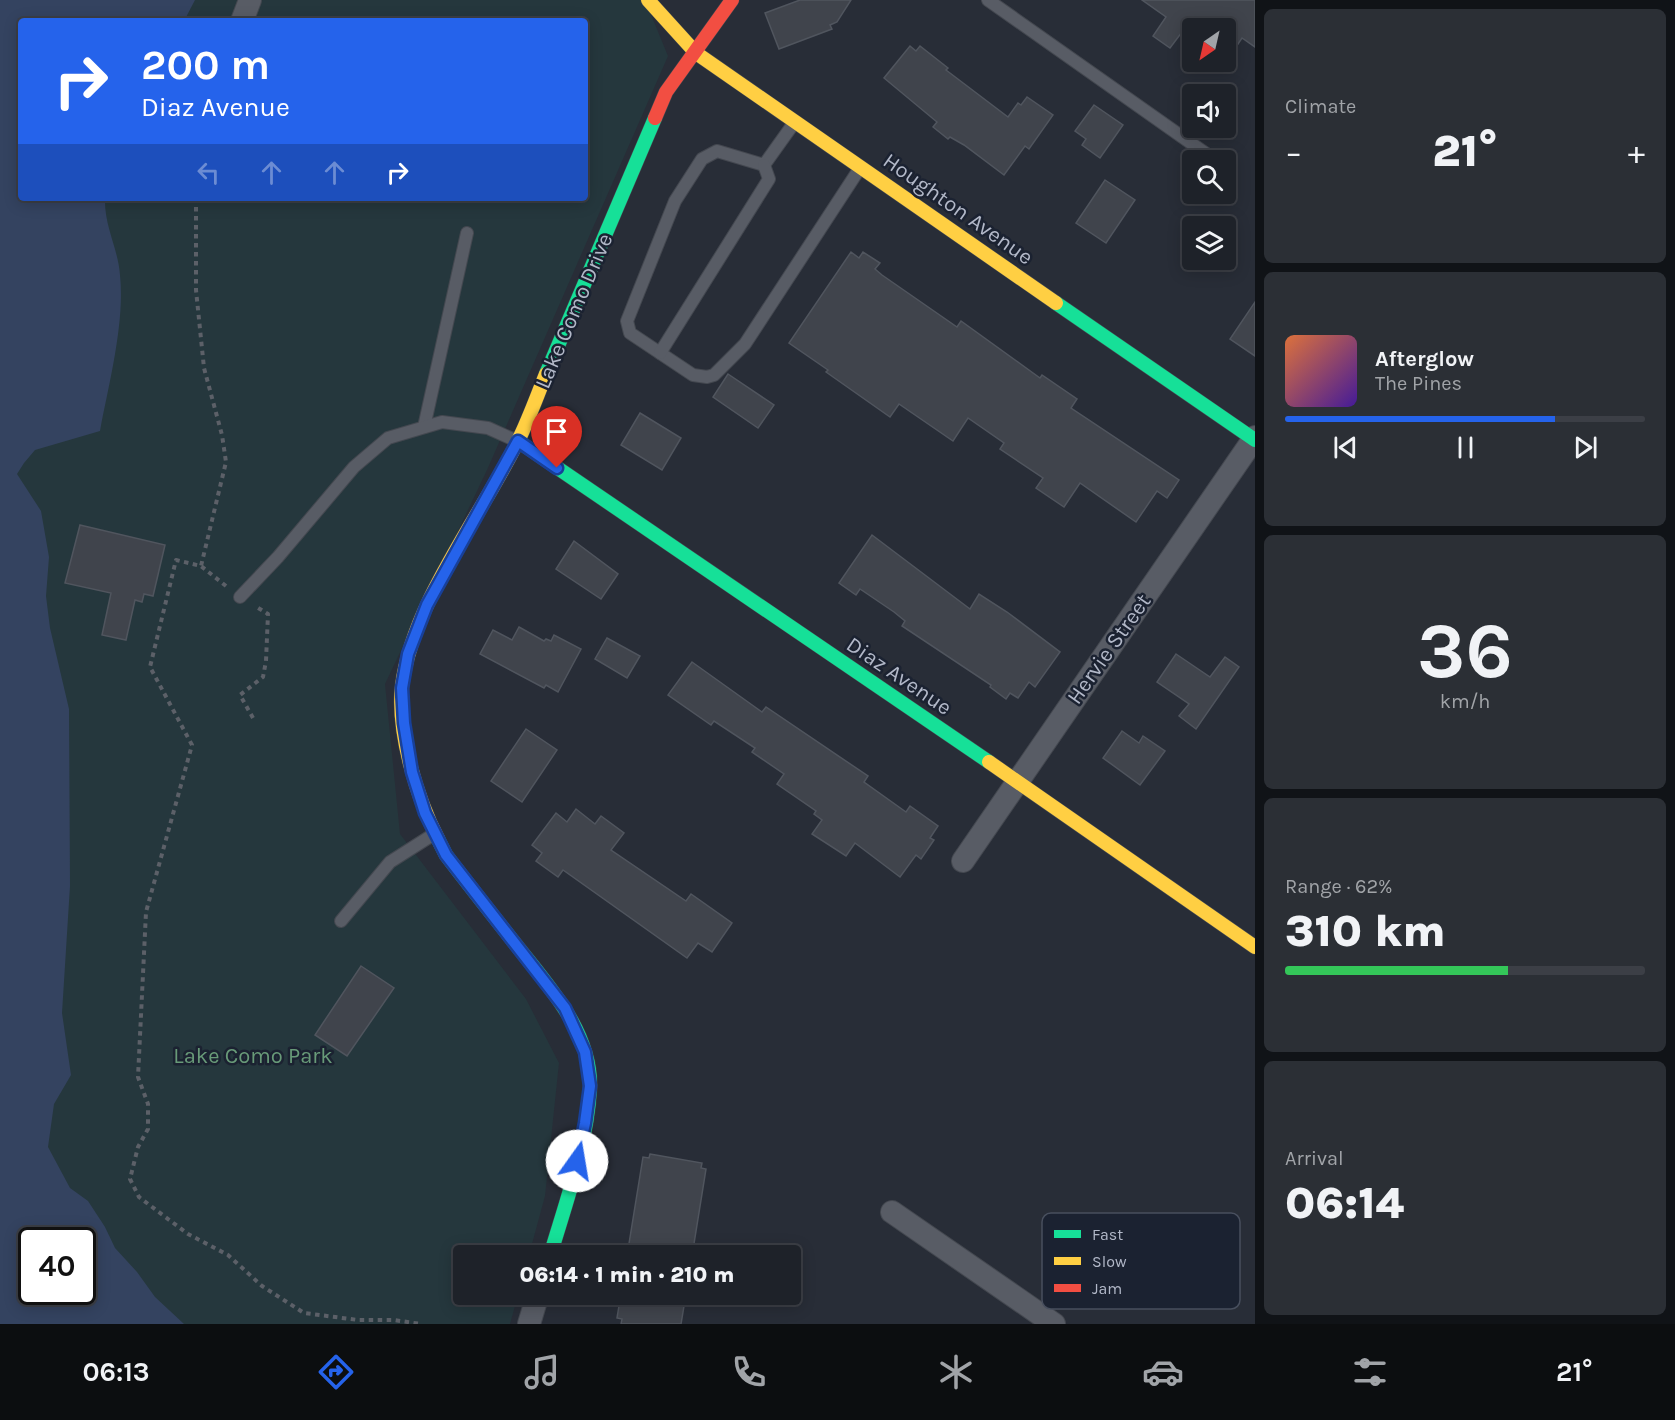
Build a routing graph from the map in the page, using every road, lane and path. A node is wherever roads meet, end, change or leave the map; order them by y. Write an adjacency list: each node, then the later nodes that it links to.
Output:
1 (250, 0): 5 (street)
2 (648, 0): 6 (street, Houghton Avenue)
3 (732, 0): 6 (street, Lake Como Drive)
4 (988, 0): 8 (lane)
5 (243, 18)
6 (696, 53): 7 (street, Houghton Avenue); 16 (street, Lake Como Drive)
7 (795, 122): 9 (lane); 10 (street, Houghton Avenue)
8 (1201, 150)
9 (764, 165): 13 (lane); 13 (lane)
10 (861, 167): 13 (lane); 15 (street, Houghton Avenue)
11 (196, 201): 17 (path)
12 (467, 233): 14 (lane)
13 (660, 353)
14 (424, 427): 16 (lane); 18 (lane)
15 (1255, 439): 20 (street, Hervie Street)
16 (518, 441): 20 (street, Diaz Avenue); 21 (street, Lake Como Drive)
17 (201, 566): 18 (path); 28 (path)
18 (240, 597): 19 (path)
19 (253, 718)
20 (1018, 782): 22 (street, Hervie Street); 24 (street, Diaz Avenue)
21 (435, 833): 23 (lane); 26 (street, Lake Como Drive)
22 (963, 861)
23 (341, 921)
24 (1255, 947)
25 (892, 1212): 30 (street)
26 (553, 1245)
27 (535, 1305): 29 (street)
28 (421, 1324)
29 (529, 1324)
30 (1054, 1324)

